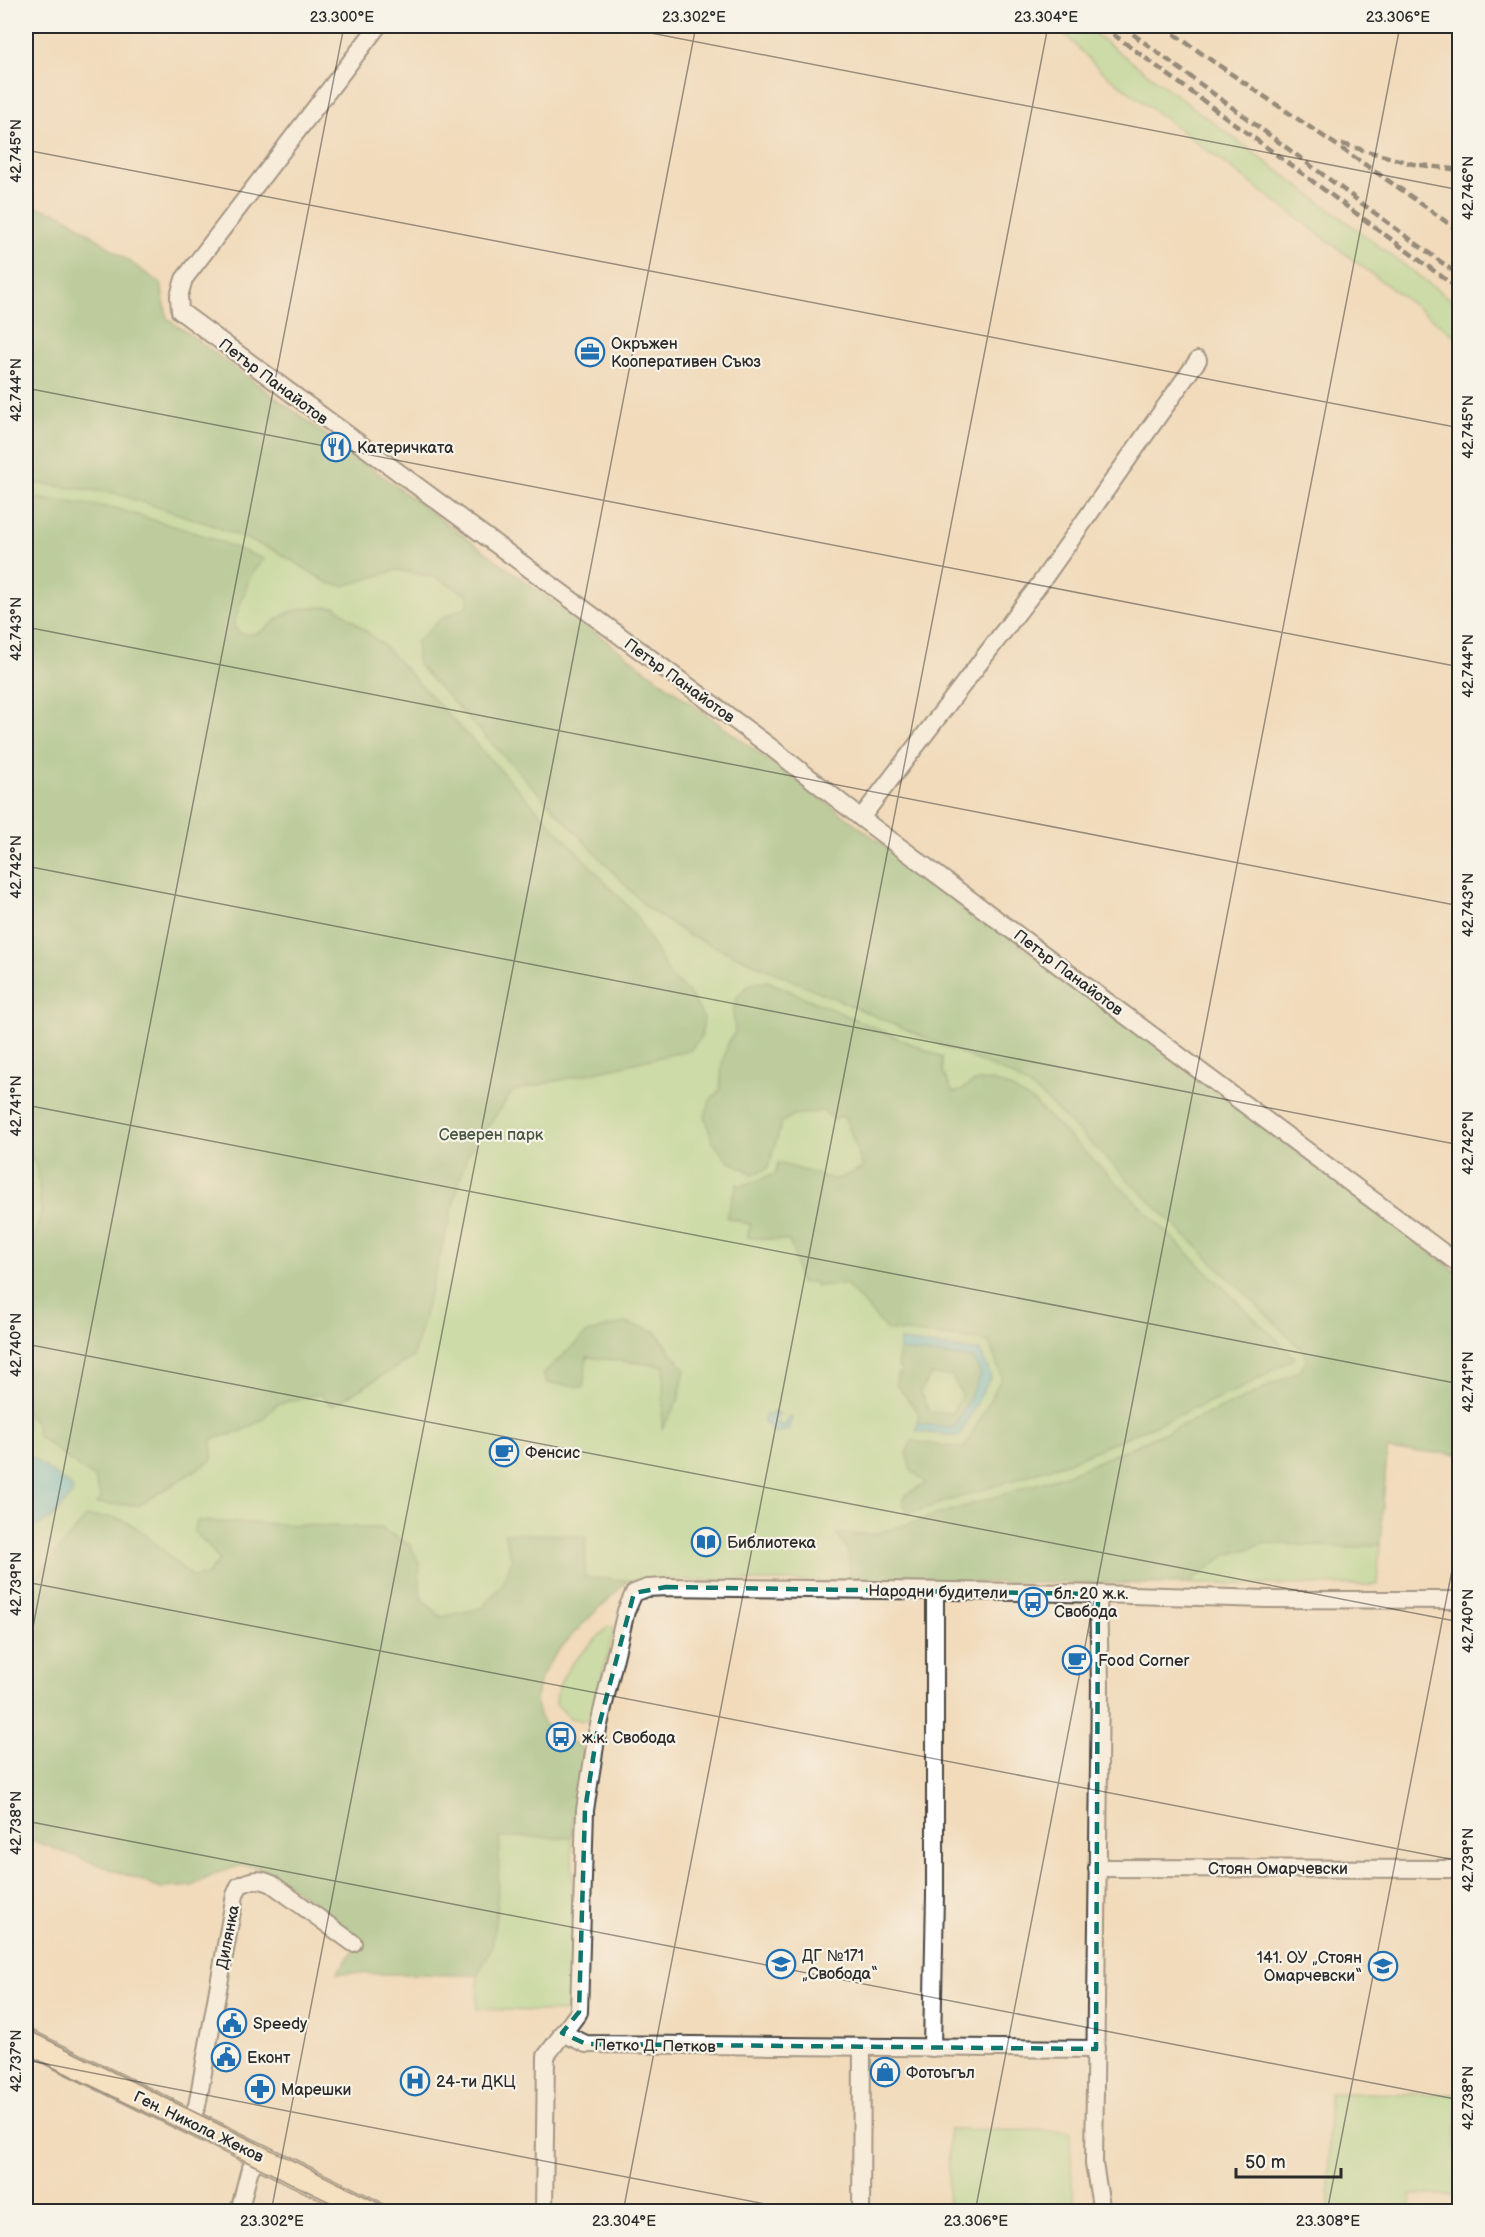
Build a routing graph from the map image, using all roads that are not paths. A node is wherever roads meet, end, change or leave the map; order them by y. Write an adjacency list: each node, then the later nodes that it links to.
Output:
1 (378, 26): 3 (street, Петър Панайотов)
2 (1198, 360): 3 (street)
3 (861, 818): 4 (street, Петър Панайотов)
4 (1460, 1265)
5 (935, 1591): 6 (street, Народни будители); 11 (street, Народни будители); 14 (street)
6 (1098, 1594): 7 (street, Народни будители); 8 (street)
7 (1460, 1600)
8 (1097, 1868): 9 (street, Стоян Омарчевски); 15 (street)
9 (1460, 1869)
10 (353, 1943): 16 (street, Дилянка)
11 (562, 2033): 13 (street, Петко Д. Петков); 20 (street)
12 (26, 2041): 16 (street, Ген. Никола Жеков)
13 (862, 2047): 14 (street, Петко Д. Петков); 21 (street)
14 (932, 2048): 15 (street, Петко Д. Петков)
15 (1096, 2049): 22 (street)
16 (189, 2121): 17 (street, Ген. Никола Жеков)
17 (257, 2155): 18 (street); 19 (street, Ген. Никола Жеков)
18 (239, 2211)
19 (373, 2211)
20 (544, 2211)
21 (861, 2211)
22 (1102, 2211)

